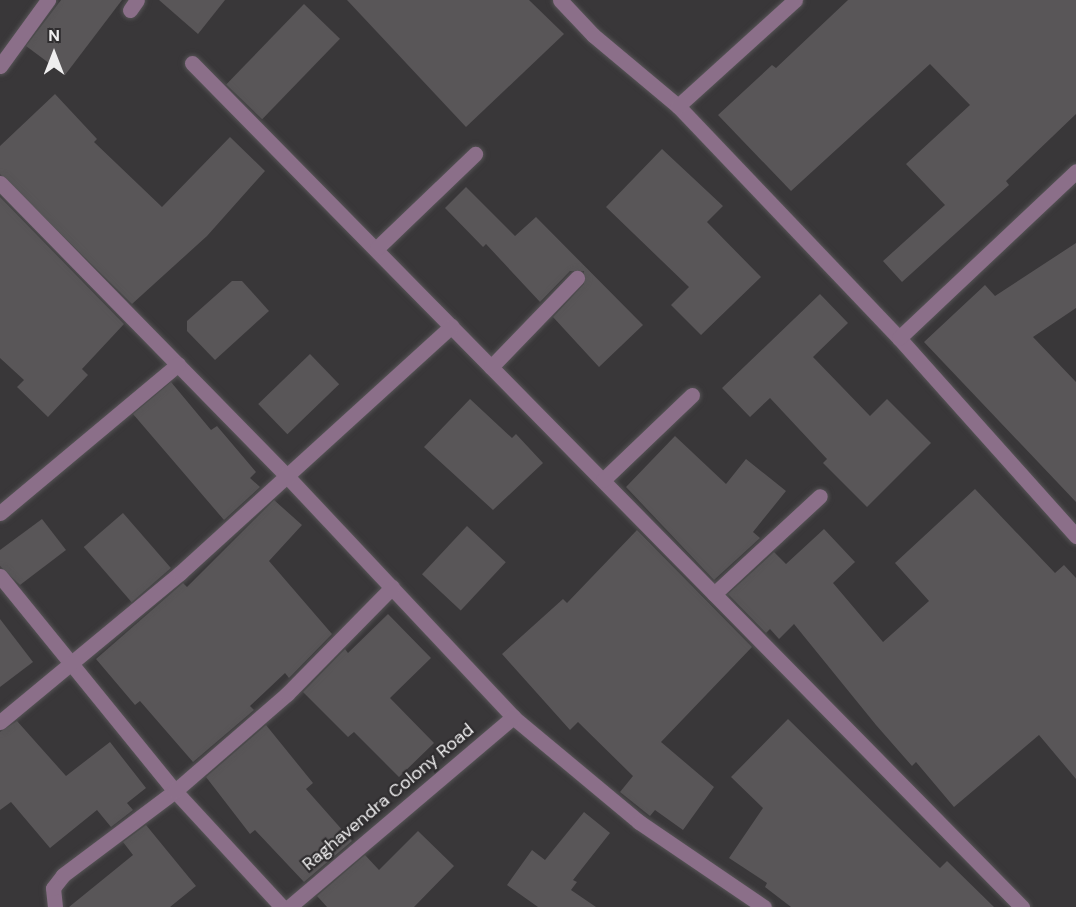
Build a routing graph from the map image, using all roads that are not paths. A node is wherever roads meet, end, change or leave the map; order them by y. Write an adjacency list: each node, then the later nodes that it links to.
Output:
1 (48, 0): 5 (street)
2 (561, 0): 8 (street)
3 (795, 0): 8 (street)
4 (0, 36): 5 (street)
5 (12, 48): 7 (street)
6 (192, 63): 12 (street)
7 (0, 66)
8 (678, 106): 15 (street)
9 (475, 154): 12 (street)
10 (1076, 171): 15 (street)
11 (0, 183): 16 (street)
12 (377, 248): 14 (street)
13 (577, 278): 17 (street)
14 (451, 326): 17 (street); 19 (street)
15 (899, 338): 23 (street)
16 (178, 364): 19 (street); 22 (street)
17 (491, 367): 20 (street)
18 (692, 395): 20 (street)
19 (286, 475): 25 (street); 27 (street)
20 (603, 480): 26 (street)
21 (820, 496): 26 (street)
22 (0, 513)
23 (1076, 536)
24 (0, 576): 27 (street)
25 (392, 587): 28 (street); 30 (street)
26 (714, 594): 31 (street)
27 (72, 661): 29 (street); 30 (street)
28 (513, 717): 34 (street, Raghavendra Colony Road); 35 (street)
29 (0, 722)
30 (175, 791): 32 (street); 33 (street)
31 (1016, 905)
32 (55, 907)
33 (282, 907)
34 (289, 907)
35 (764, 907)

